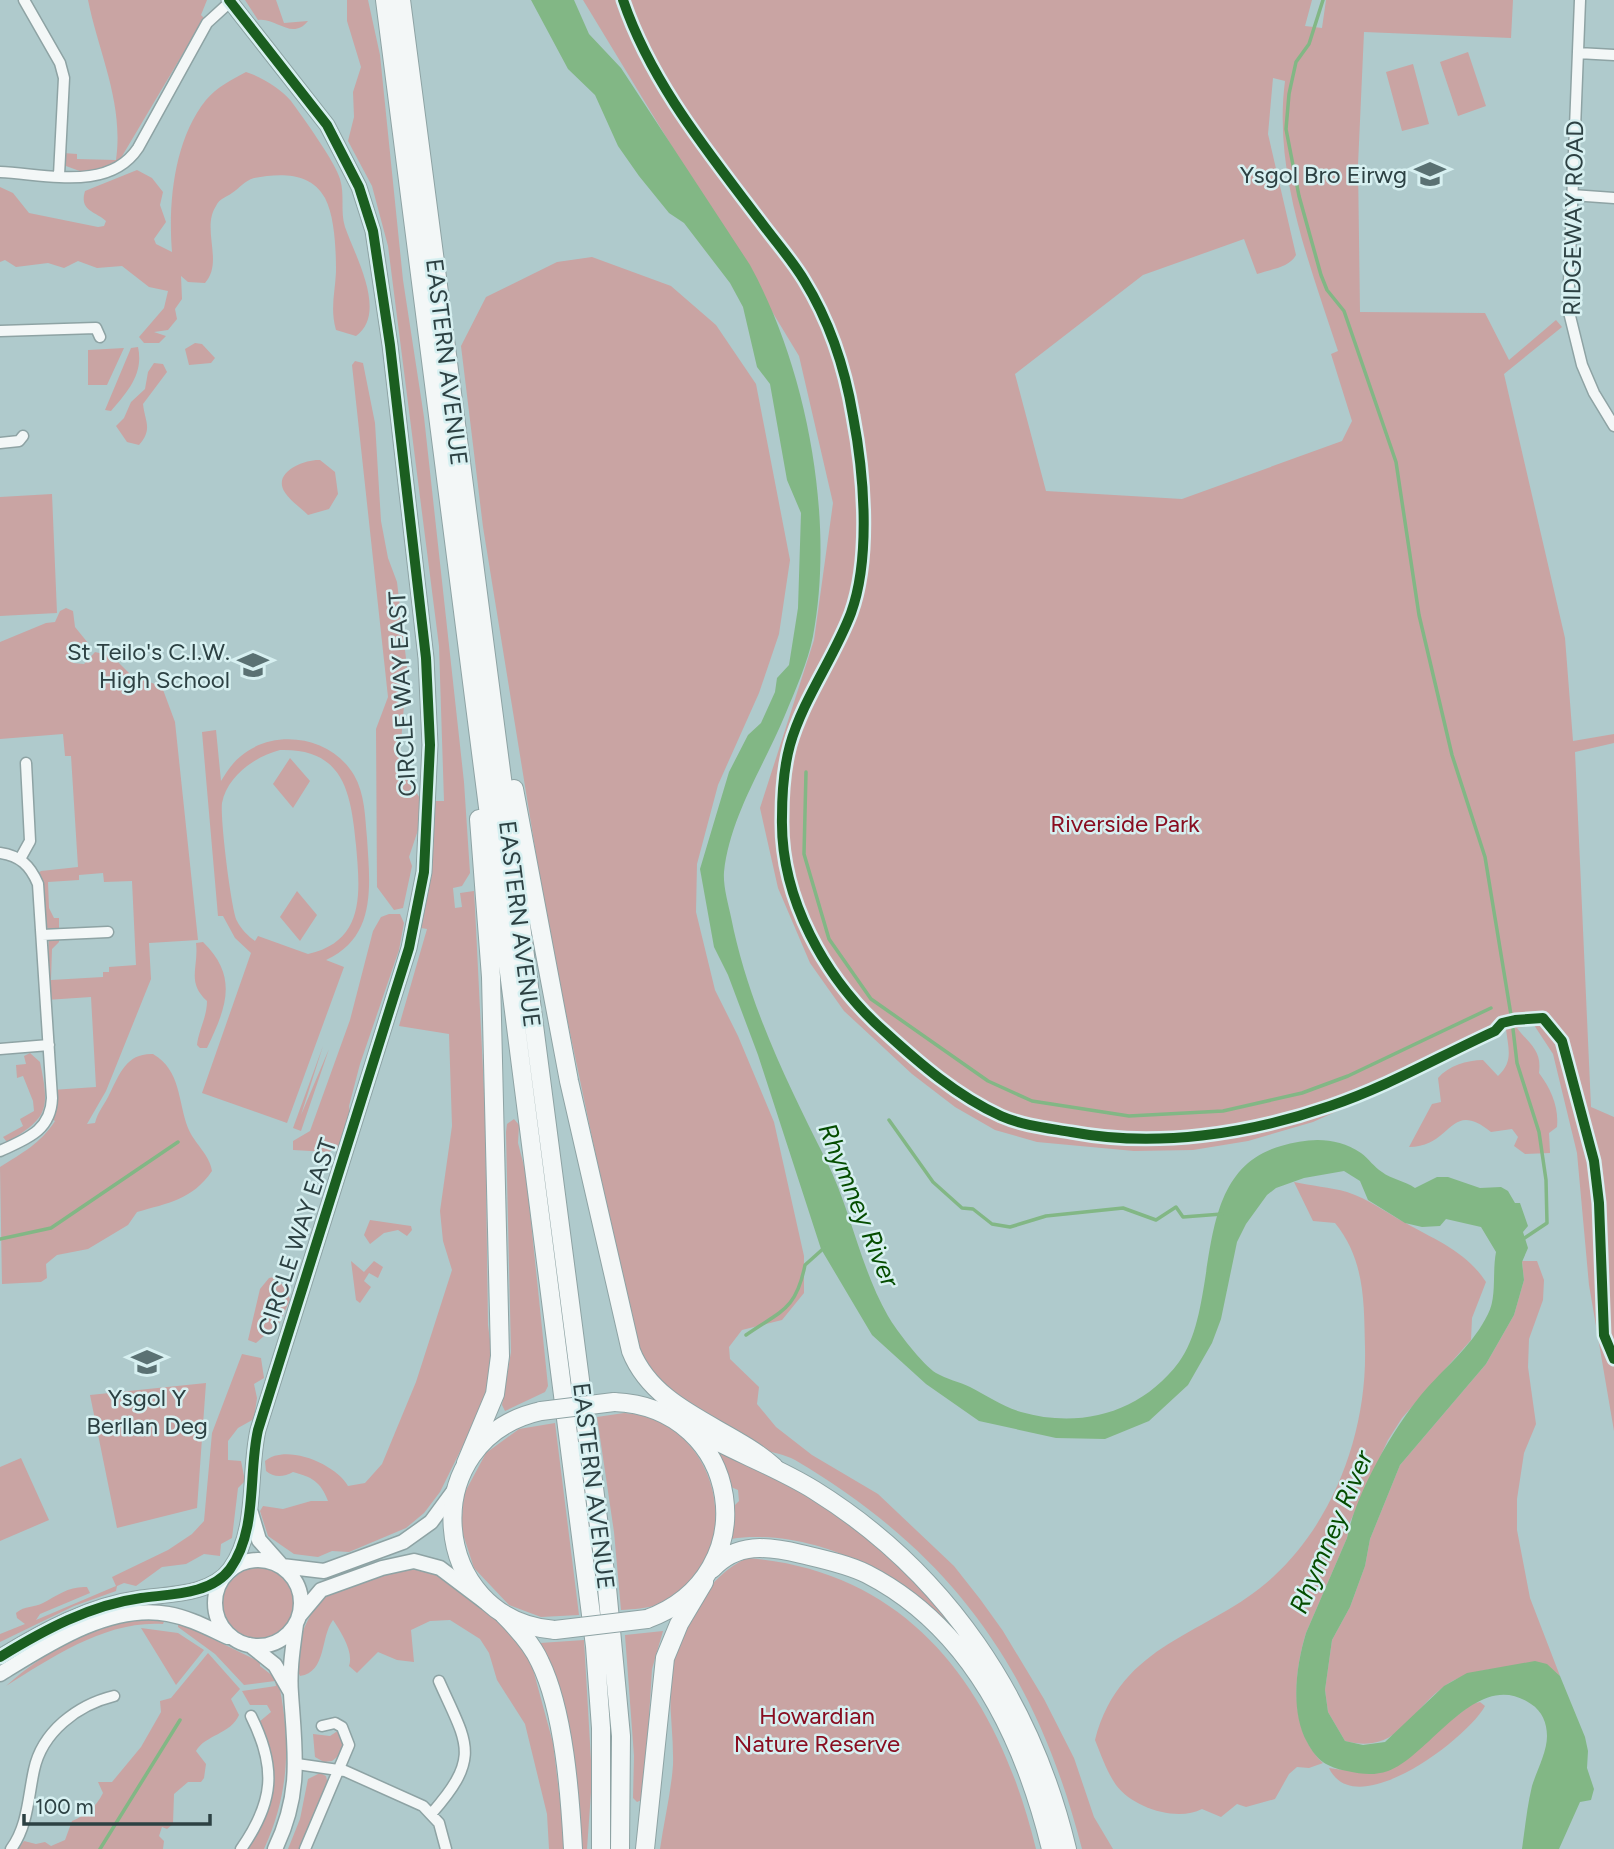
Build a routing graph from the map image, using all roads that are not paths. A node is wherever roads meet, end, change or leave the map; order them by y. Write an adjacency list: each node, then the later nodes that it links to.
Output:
1 (24, 0): 9 (street)
2 (385, 0): 17 (main road, EASTERN AVENUE)
3 (401, 0): 17 (main road, EASTERN AVENUE)
4 (1580, 0): 6 (street, RIDGEWAY ROAD)
5 (229, 1): 9 (street); 31 (street, CIRCLE WAY EAST)
6 (1578, 53): 7 (street); 10 (street, RIDGEWAY ROAD)
7 (1614, 55)
8 (0, 172): 9 (street)
9 (59, 175)
10 (1572, 195): 11 (street); 14 (street, RIDGEWAY ROAD)
11 (1614, 198)
12 (0, 331): 13 (street)
13 (100, 337)
14 (1614, 426)
15 (23, 436): 16 (street)
16 (0, 443)
17 (485, 709): 26 (main road); 28 (main road); 54 (main road, EASTERN AVENUE); 55 (main road, EASTERN AVENUE)
18 (26, 763): 20 (street)
19 (0, 853): 20 (street)
20 (20, 859): 22 (street)
21 (108, 932): 22 (street)
22 (42, 935): 23 (street)
23 (49, 1045): 24 (street); 25 (street)
24 (0, 1049)
25 (0, 1151)
26 (586, 1158): 27 (main road); 29 (main road)
27 (682, 1422): 28 (main road, bridge); 29 (main road); 34 (main road)
28 (466, 1463): 30 (main road)
29 (774, 1467): 58 (main road)
30 (457, 1487): 32 (street); 35 (main road)
31 (250, 1509): 32 (street, CIRCLE WAY EAST); 33 (street, CIRCLE WAY EAST)
32 (282, 1566): 33 (street); 36 (street)
33 (229, 1570): 37 (street); 38 (street)
34 (708, 1575): 35 (main road, bridge); 56 (main road); 57 (main road)
35 (500, 1611): 36 (street); 53 (main road)
36 (298, 1619): 37 (street); 41 (street)
37 (243, 1643): 39 (street); 41 (street)
38 (0, 1657)
39 (0, 1674)
40 (439, 1681): 47 (street)
41 (290, 1693): 45 (street)
42 (114, 1696): 48 (street)
43 (251, 1716): 49 (street)
44 (322, 1726): 46 (street)
45 (297, 1764): 46 (street); 50 (street)
46 (340, 1769): 47 (street); 51 (street)
47 (432, 1813): 52 (street)
48 (11, 1849)
49 (241, 1849)
50 (275, 1849)
51 (305, 1849)
52 (446, 1849)
53 (573, 1849)
54 (601, 1849)
55 (620, 1849)
56 (645, 1849)
57 (1051, 1849)
58 (1067, 1849)

